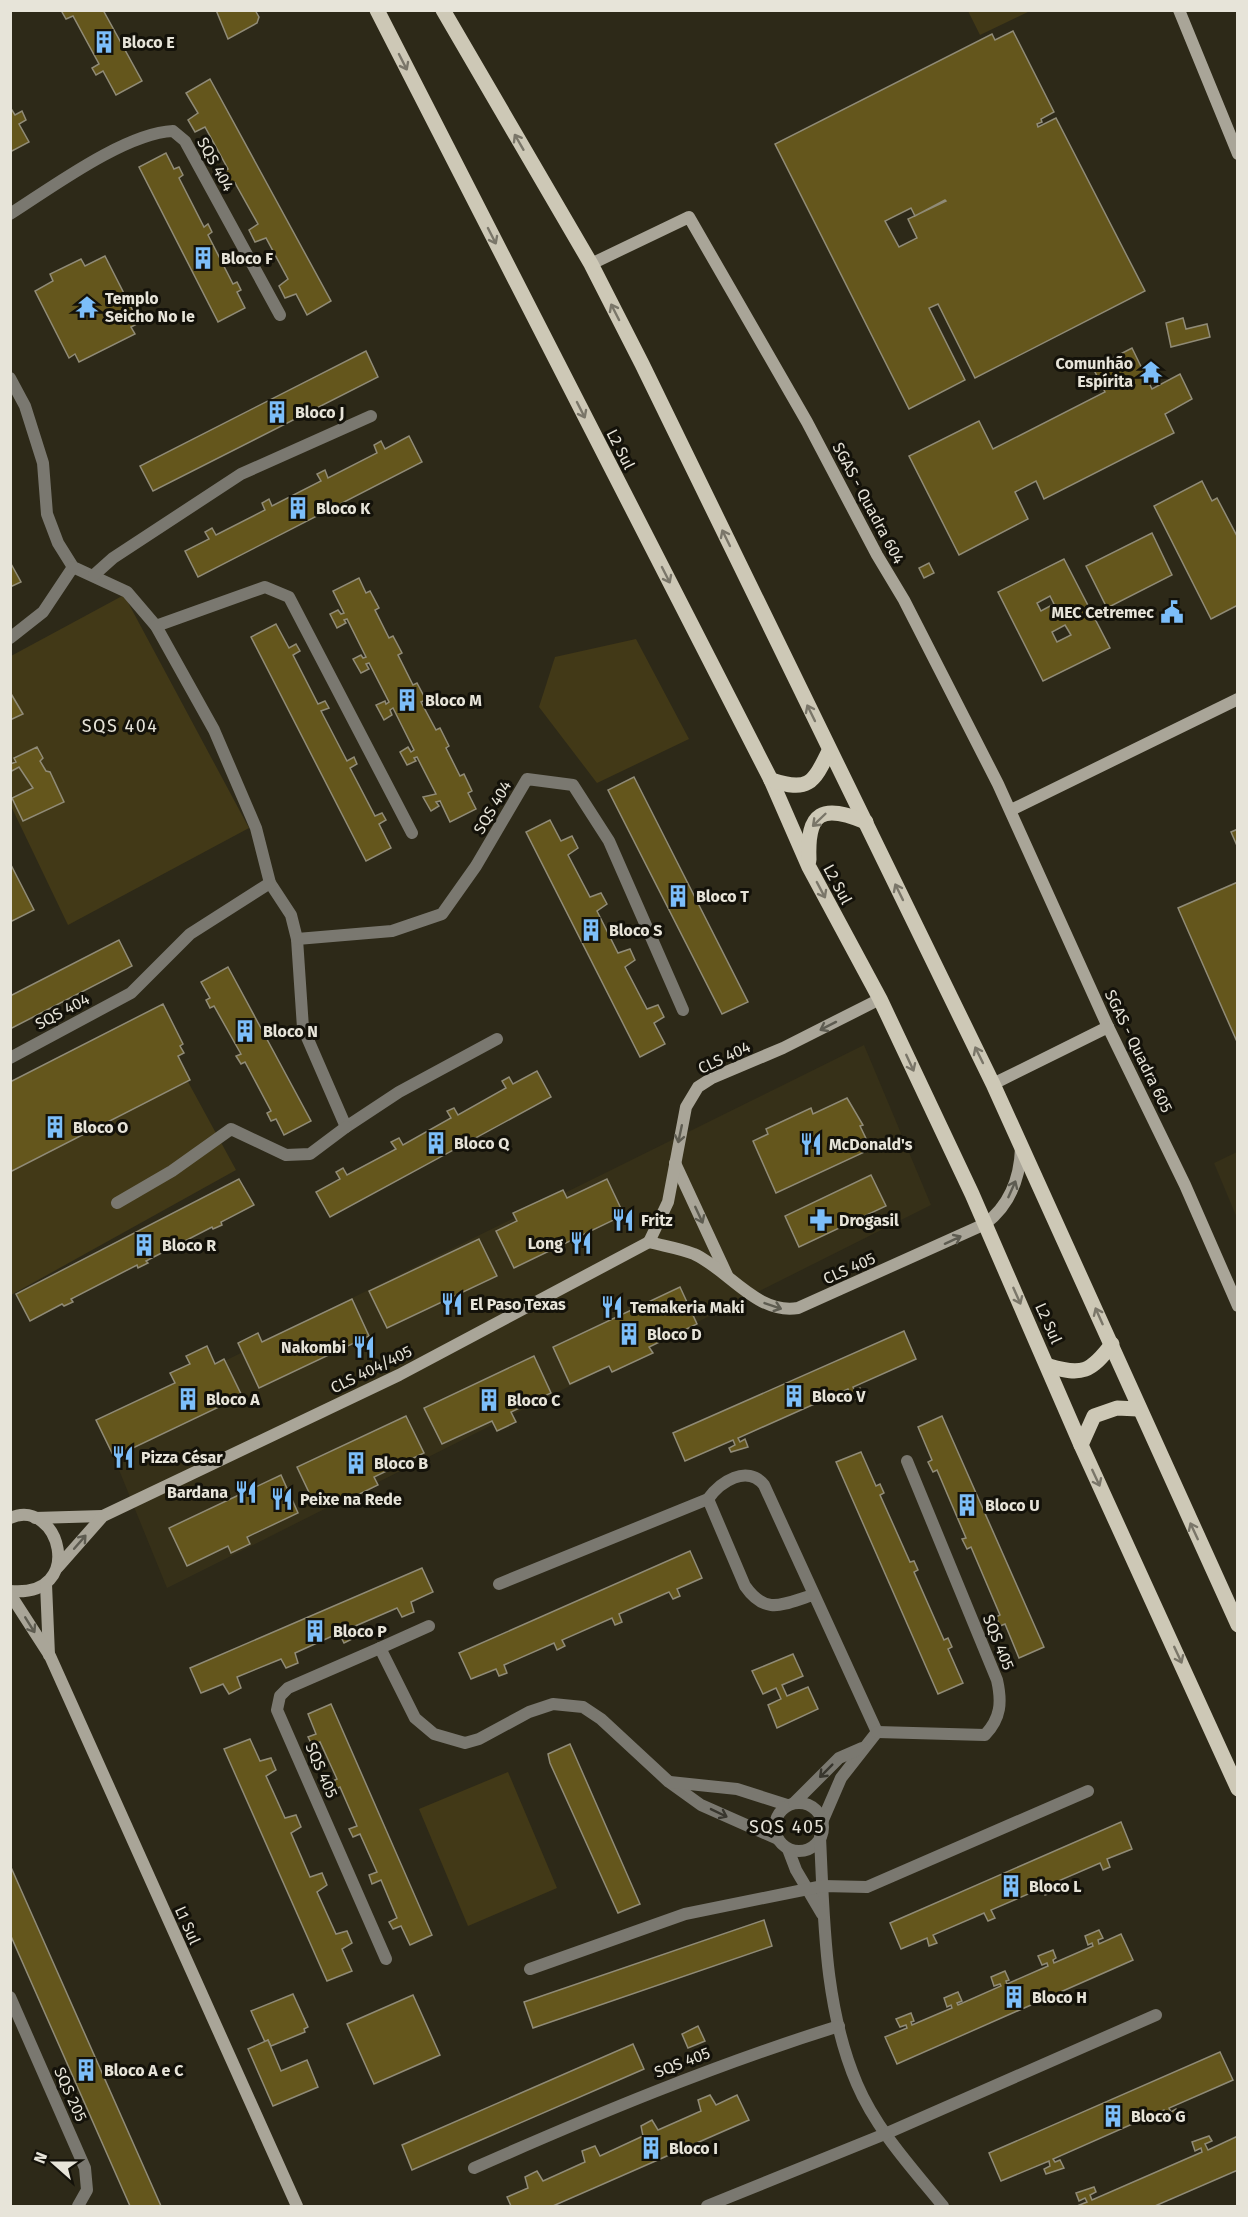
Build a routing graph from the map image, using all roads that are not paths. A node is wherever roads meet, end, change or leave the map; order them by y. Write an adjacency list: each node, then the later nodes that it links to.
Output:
1 (442, 10): 6 (main road, one-way to 1)
2 (1179, 10): 4 (street)
3 (380, 13): 16 (main road, L2 Sul, one-way to 16)
4 (1238, 154)
5 (10, 214): 7 (street, SQS 404)
6 (591, 264): 15 (main road, one-way to 6); 17 (street, SGAS - Quadra 604)
7 (280, 315)
8 (10, 378): 10 (street)
9 (371, 416): 11 (street)
10 (73, 567): 11 (street); 13 (street)
11 (94, 574): 12 (street)
12 (156, 626): 19 (street); 21 (street)
13 (10, 638)
14 (1238, 699): 17 (street)
15 (829, 751): 16 (main road); 18 (main road)
16 (771, 780): 20 (main road, L2 Sul)
17 (1011, 810): 25 (street, SGAS - Quadra 605)
18 (866, 822): 20 (main road, one-way to 20); 28 (main road, one-way to 18)
19 (412, 833)
20 (809, 867): 23 (main road, L2 Sul, one-way to 23)
21 (270, 883): 22 (street); 27 (street, SQS 404)
22 (297, 939): 24 (street, SQS 404); 29 (street)
23 (880, 999): 31 (street, CLS 404, one-way to 31); 33 (main road, L2 Sul, one-way to 33)
24 (683, 1011)
25 (1108, 1027): 28 (street); 36 (street, SGAS - Quadra 605)
26 (497, 1039): 29 (street)
27 (10, 1058)
28 (993, 1084): 30 (main road)
29 (346, 1126): 32 (street)
30 (1022, 1146): 33 (street, CLS 405, one-way to 30); 37 (main road, one-way to 30)
31 (674, 1162): 34 (street, CLS 404); 35 (street, one-way to 35)
32 (117, 1203)
33 (984, 1224): 35 (street, CLS 405, one-way to 33); 38 (main road, L2 Sul, one-way to 38)
34 (649, 1242): 35 (street, CLS 405); 43 (street, CLS 404/405)
35 (727, 1275)
36 (1238, 1306)
37 (1112, 1344): 38 (main road); 39 (main road)
38 (1049, 1366): 40 (main road, L2 Sul)
39 (1138, 1409): 40 (main road); 51 (main road, one-way to 39)
40 (1081, 1445): 58 (main road, L2 Sul, one-way to 58)
41 (907, 1461): 55 (street, SQS 405)
42 (708, 1499): 48 (street); 50 (street); 50 (street)
43 (103, 1516): 45 (street, CLS 404/405); 46 (street, CLS 404/405, one-way to 43)
44 (10, 1518): 45 (street, CLS 404/405)
45 (35, 1518): 46 (street)
46 (58, 1568): 47 (street, CLS 404/405)
47 (46, 1584): 49 (street); 54 (street, L1 Sul)
48 (499, 1584)
49 (10, 1592): 54 (street, L1 Sul, one-way to 54)
50 (813, 1595): 55 (street)
51 (1238, 1625)
52 (429, 1626): 53 (street, SQS 405)
53 (380, 1648): 57 (street); 68 (street, SQS 405)
54 (50, 1656): 77 (street, L1 Sul)
55 (877, 1732): 56 (street)
56 (864, 1748): 60 (street, one-way to 60); 61 (street)
57 (669, 1782): 60 (street); 63 (street, one-way to 63)
58 (1238, 1789)
59 (1088, 1791): 65 (street)
60 (790, 1804): 61 (street); 63 (street)
61 (822, 1822): 62 (street)
62 (820, 1837): 64 (street); 65 (street)
63 (777, 1839): 64 (street)
64 (788, 1849): 66 (street)
65 (823, 1886): 66 (street); 67 (street)
66 (807, 1890): 67 (street); 69 (street)
67 (822, 1915): 72 (street)
68 (386, 1959)
69 (530, 1969)
70 (10, 1997): 76 (street, SQS 205)
71 (1156, 2015): 73 (street)
72 (839, 2026): 73 (street); 74 (street, SQS 405)
73 (885, 2134): 75 (street); 79 (street)
74 (474, 2168)
75 (734, 2201): 78 (street)
76 (78, 2206)
77 (297, 2206)
78 (707, 2206)
79 (943, 2206)

